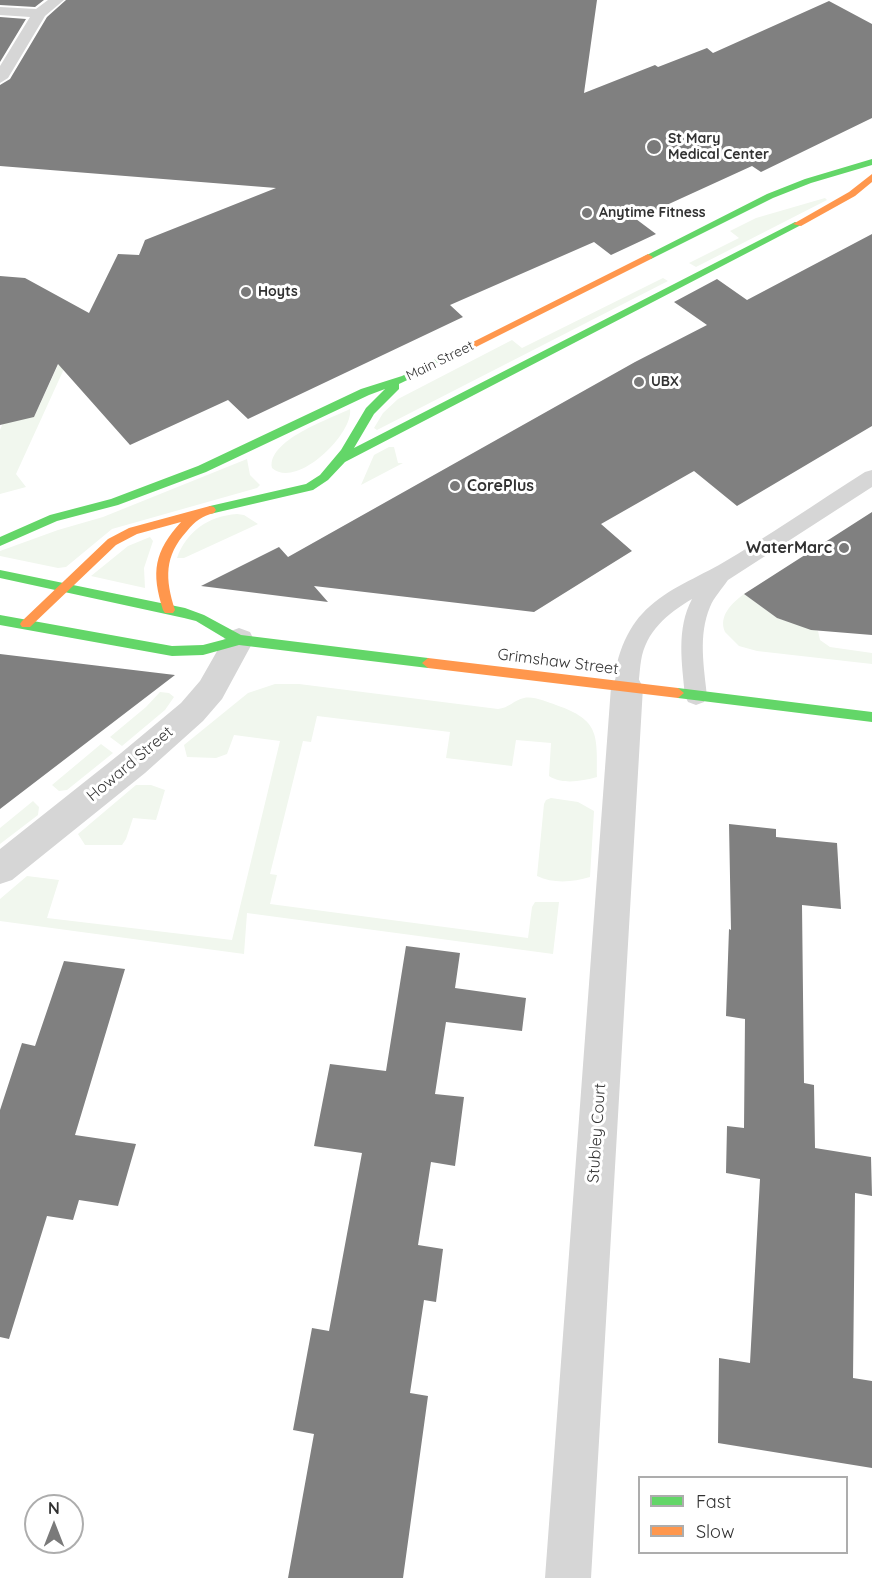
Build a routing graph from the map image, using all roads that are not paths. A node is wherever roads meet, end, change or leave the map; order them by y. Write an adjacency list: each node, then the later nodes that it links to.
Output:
1 (57, 0): 3 (lane)
2 (0, 10): 3 (lane)
3 (39, 13): 4 (lane)
4 (0, 78)
5 (872, 162): 9 (street, Main Street)
6 (872, 177): 7 (street); 13 (street)
7 (834, 189)
8 (816, 194): 9 (street)
9 (728, 218): 10 (street, Main Street)
10 (406, 378): 11 (street, Main Street); 13 (street)
11 (278, 434): 12 (street); 18 (street, Main Street)
12 (260, 456)
13 (344, 458): 16 (street)
14 (872, 477): 19 (lane)
15 (276, 480): 16 (street)
16 (309, 487): 17 (street)
17 (200, 512): 21 (street); 22 (street)
18 (0, 542)
19 (724, 572): 26 (lane); 27 (lane)
20 (0, 574): 21 (street, Grimshaw Street)
21 (63, 586): 22 (street, Grimshaw Street); 24 (street)
22 (169, 610): 25 (street, Grimshaw Street)
23 (0, 620): 24 (street, Grimshaw Street)
24 (26, 624): 25 (street, Grimshaw Street)
25 (239, 640): 26 (street, Grimshaw Street); 29 (street, Howard Street)
26 (627, 687): 27 (street, Grimshaw Street); 30 (street, Stubley Court)
27 (696, 696): 28 (street, Grimshaw Street)
28 (872, 717)
29 (0, 869)
30 (568, 1578)

